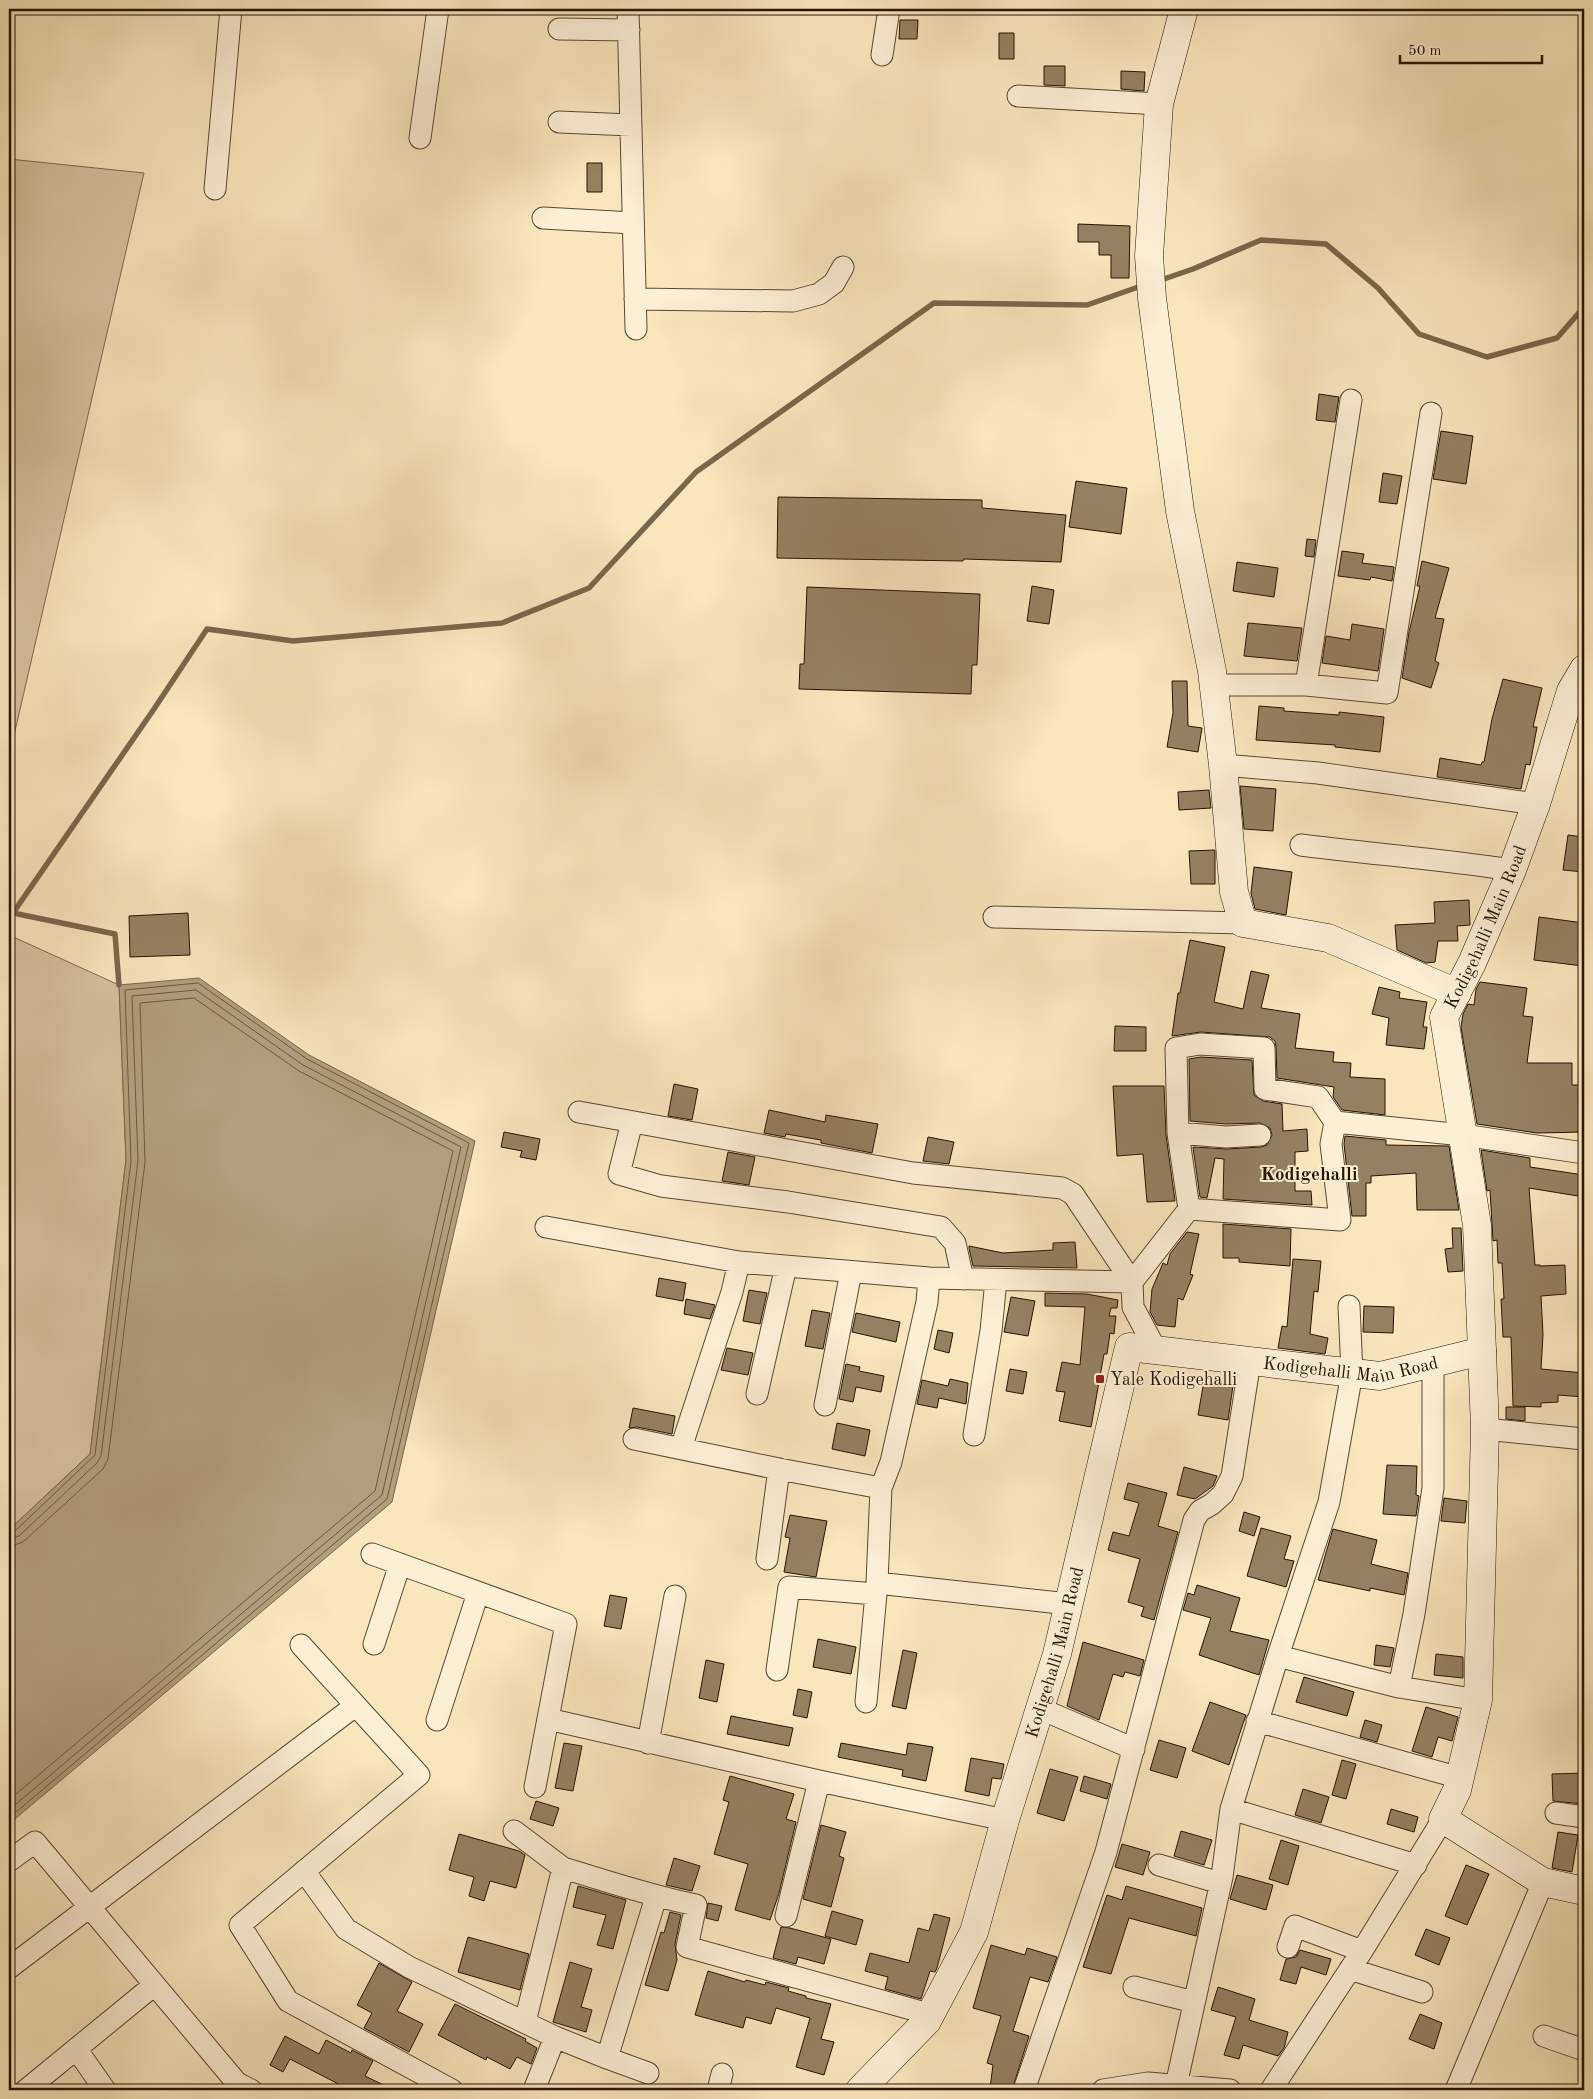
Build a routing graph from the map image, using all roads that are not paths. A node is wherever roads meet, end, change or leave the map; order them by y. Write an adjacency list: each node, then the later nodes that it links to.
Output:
1 (231, 9): 13 (street)
2 (438, 9): 12 (street)
3 (889, 9): 7 (street)
4 (1184, 9): 9 (street)
5 (629, 19): 6 (street); 11 (street)
6 (559, 29)
7 (882, 55)
8 (1018, 96): 9 (street)
9 (1159, 104): 23 (street)
10 (559, 122): 11 (street)
11 (631, 125): 15 (street)
12 (420, 138)
13 (215, 189)
14 (543, 218): 15 (street)
15 (633, 223): 17 (street)
16 (843, 267): 17 (street)
17 (635, 299): 18 (street)
18 (636, 329)
19 (1351, 400): 22 (street)
20 (1431, 413): 22 (street)
21 (1584, 669): 25 (street, Kodigehalli Main Road)
22 (1306, 684): 23 (street)
23 (1213, 685): 24 (street)
24 (1223, 766): 25 (street); 29 (street)
25 (1536, 804): 27 (street, Kodigehalli Main Road)
26 (1301, 845): 27 (street)
27 (1512, 870): 30 (street, Kodigehalli Main Road)
28 (994, 917): 29 (street)
29 (1243, 923): 30 (street)
30 (1456, 993): 36 (street, Kodigehalli Main Road)
31 (579, 1112): 32 (street)
32 (632, 1122): 44 (street); 46 (street)
33 (1335, 1122): 34 (street); 36 (street); 38 (street)
34 (1178, 1133): 35 (street); 38 (street)
35 (1260, 1134)
36 (1463, 1135): 37 (street); 49 (street, Kodigehalli Main Road)
37 (1584, 1153)
38 (1189, 1209): 46 (street)
39 (546, 1227): 40 (street)
40 (739, 1262): 41 (street); 59 (street)
41 (786, 1266): 42 (street); 53 (street)
42 (851, 1272): 43 (street); 54 (street)
43 (928, 1278): 44 (street); 61 (street)
44 (963, 1279): 45 (street)
45 (996, 1280): 46 (street); 56 (street)
46 (1132, 1282): 48 (street)
47 (1349, 1306): 52 (street)
48 (1156, 1350): 50 (street, Kodigehalli Main Road); 68 (street, Kodigehalli Main Road)
49 (1482, 1351): 51 (street, Kodigehalli Main Road); 55 (street)
50 (1250, 1361): 52 (street, Kodigehalli Main Road); 82 (street)
51 (1433, 1363): 52 (street, Kodigehalli Main Road); 73 (street)
52 (1352, 1373): 71 (street)
53 (757, 1394)
54 (824, 1405)
55 (1485, 1429): 58 (street); 74 (street)
56 (974, 1436)
57 (634, 1439): 59 (street)
58 (1584, 1439)
59 (681, 1448): 60 (street)
60 (779, 1469): 61 (street); 63 (street)
61 (881, 1488): 65 (street)
62 (372, 1554): 64 (street)
63 (768, 1559)
64 (400, 1564): 66 (street); 69 (street)
65 (877, 1588): 68 (street); 72 (street); 75 (street)
66 (478, 1592): 78 (street); 79 (street)
67 (675, 1596): 81 (street)
68 (1069, 1604): 77 (street, Kodigehalli Main Road)
69 (374, 1644)
70 (301, 1645): 76 (street)
71 (1278, 1656): 73 (street); 80 (street)
72 (778, 1670)
73 (1399, 1687): 74 (street)
74 (1478, 1700): 83 (street)
75 (866, 1702)
76 (355, 1706): 96 (street); 101 (street)
77 (1041, 1708): 82 (street); 90 (street, Kodigehalli Main Road)
78 (548, 1719): 81 (street); 85 (street)
79 (437, 1720)
80 (1257, 1721): 83 (street); 86 (street)
81 (648, 1743): 84 (street)
82 (1134, 1749): 126 (street)
83 (1460, 1778): 89 (street)
84 (819, 1781): 90 (street); 102 (street)
85 (535, 1787)
86 (1231, 1809): 94 (street); 98 (street)
87 (1556, 1813): 88 (street)
88 (1584, 1817)
89 (1443, 1819): 94 (street); 97 (street)
90 (1005, 1820): 111 (street, Kodigehalli Main Road)
91 (514, 1831): 95 (street)
92 (9, 1861): 101 (street)
93 (1159, 1865): 98 (street)
94 (1416, 1865): 104 (street)
95 (563, 1868): 100 (street); 112 (street)
96 (304, 1871): 112 (street); 123 (street)
97 (1543, 1882): 99 (street); 130 (street)
98 (1220, 1883): 110 (street)
99 (1584, 1891)
100 (656, 1897): 111 (street); 117 (street)
101 (90, 1909): 105 (street); 107 (street)
102 (786, 1916)
103 (1288, 1947): 104 (street)
104 (1362, 1951): 106 (street)
105 (9, 1968)
106 (1350, 1969): 109 (street); 129 (street)
107 (153, 1986): 115 (street); 122 (street)
108 (1134, 1987): 110 (street)
109 (1422, 1992)
110 (1194, 2002): 119 (street)
111 (929, 2014): 125 (street, Kodigehalli Main Road)
112 (525, 2022): 114 (street)
113 (1544, 2036): 116 (street)
114 (555, 2037): 117 (street); 124 (street)
115 (77, 2050): 120 (street); 121 (street)
116 (1584, 2050)
117 (607, 2058): 118 (street)
118 (648, 2073)
119 (1175, 2088): 127 (street); 128 (street)
120 (26, 2090)
121 (105, 2090)
122 (251, 2090)
123 (452, 2090)
124 (534, 2090)
125 (860, 2090)
126 (1024, 2090)
127 (1103, 2090)
128 (1230, 2090)
129 (1271, 2090)
130 (1456, 2090)

